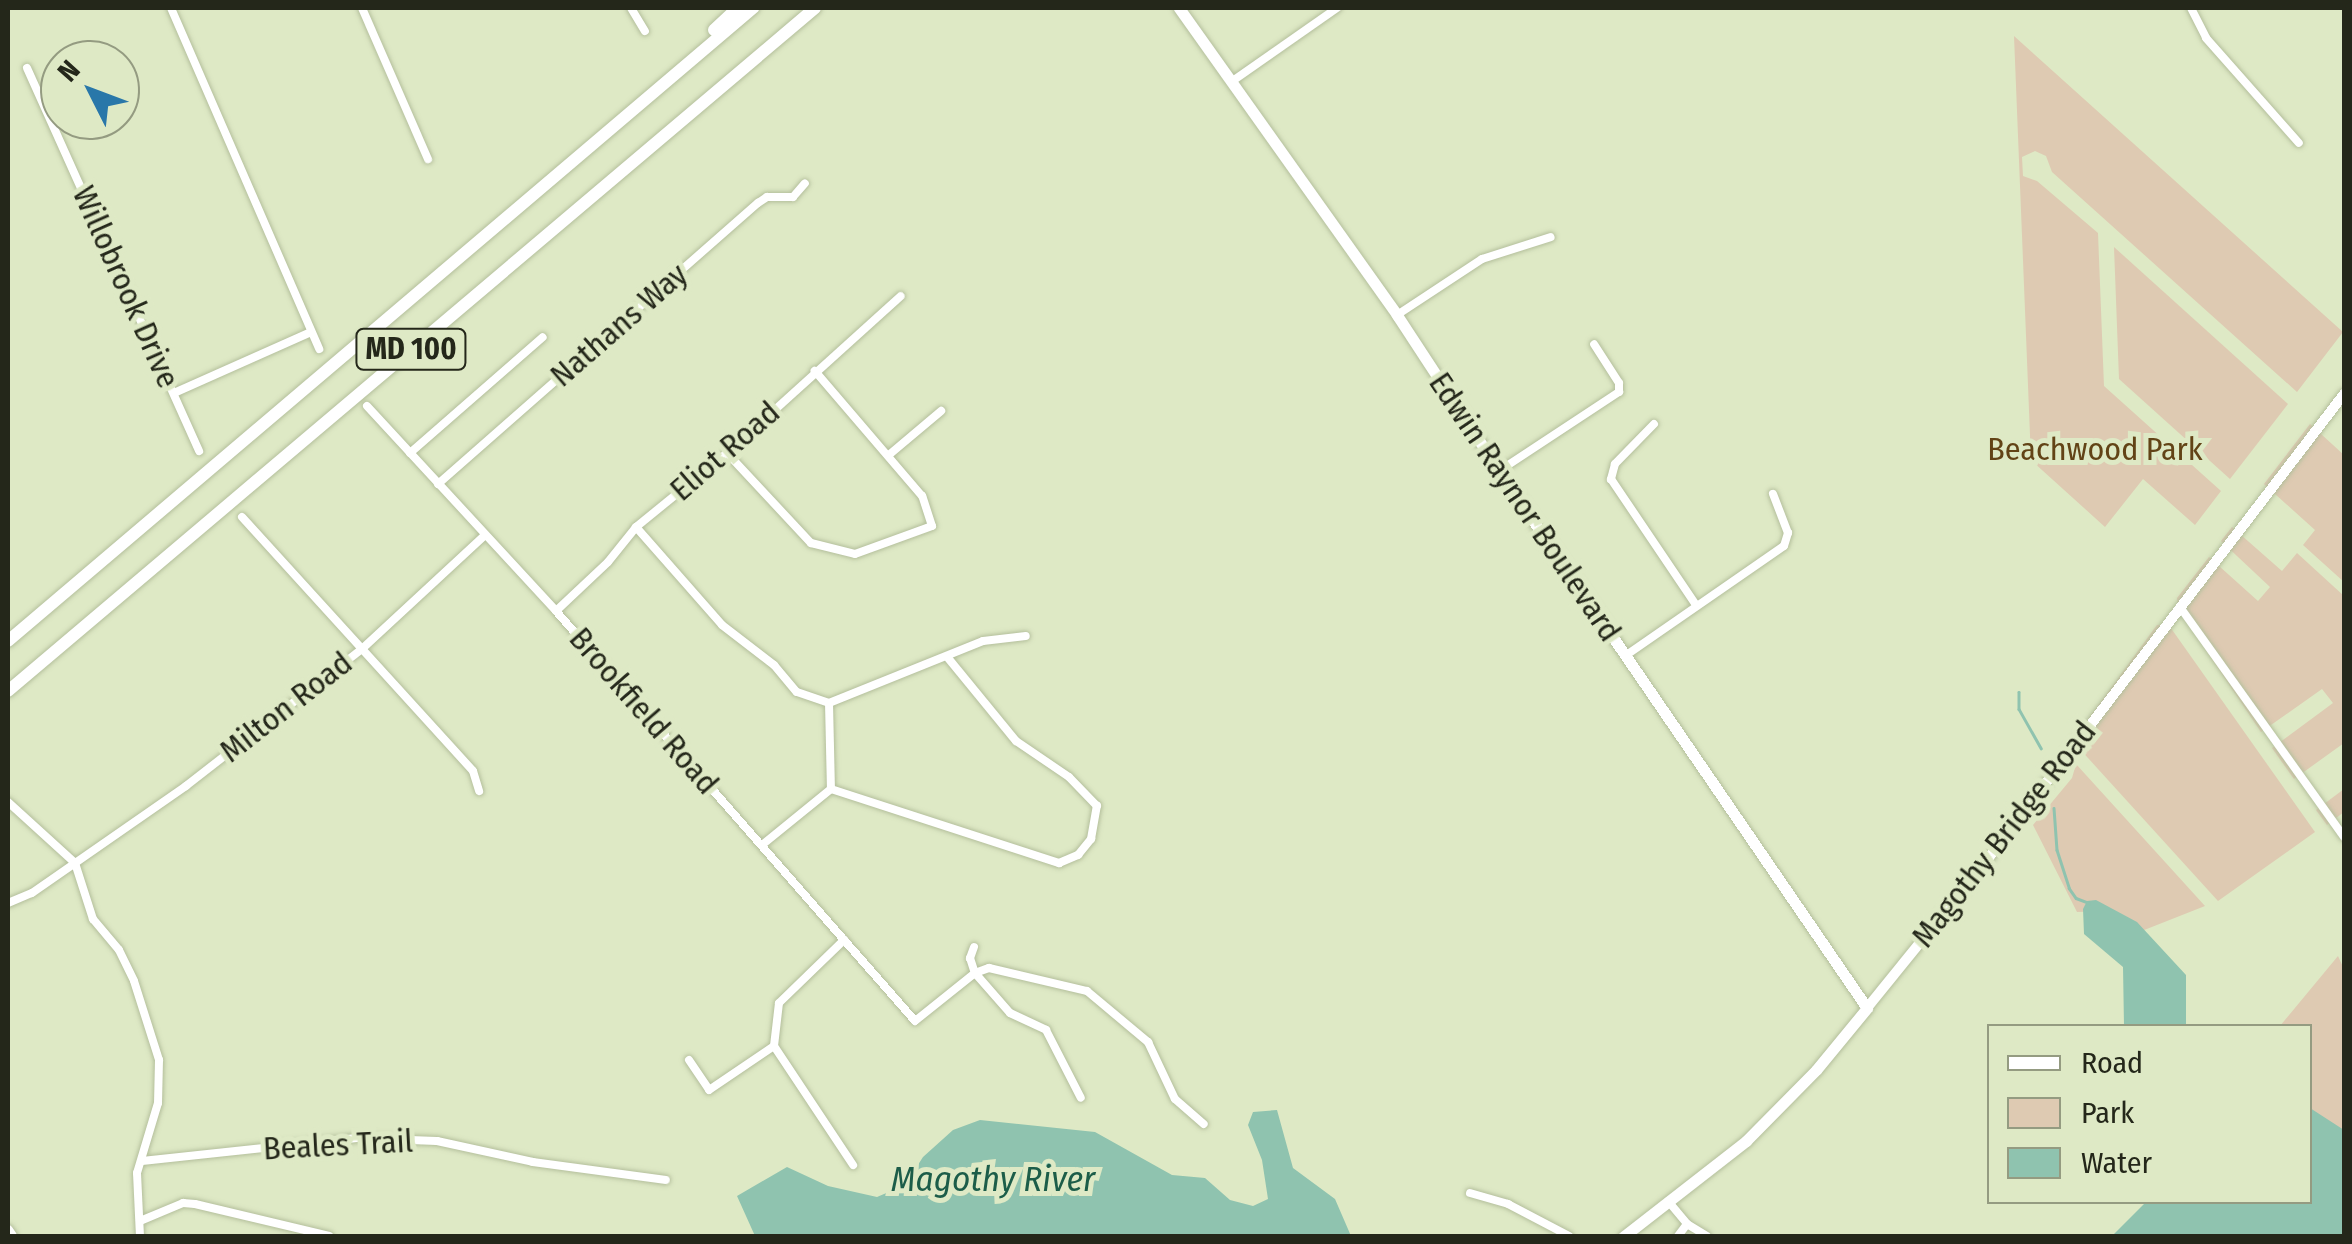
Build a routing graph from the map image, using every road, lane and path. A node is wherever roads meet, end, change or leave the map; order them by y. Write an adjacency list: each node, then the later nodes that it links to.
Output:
1 (171, 8): 20 (street)
2 (362, 8): 14 (street)
3 (631, 8): 10 (street)
4 (738, 8): 16 (highway)
5 (753, 8): 16 (highway, MD 100)
6 (815, 8): 48 (highway, MD 100)
7 (1179, 8): 12 (main road, Edwin Raynor Boulevard)
8 (1337, 8): 12 (street)
9 (2191, 8): 13 (street)
10 (646, 31)
11 (28, 68): 25 (street, Willobrook Drive)
12 (1234, 80): 19 (main road, Edwin Raynor Boulevard)
13 (2300, 142)
14 (428, 160)
15 (805, 183): 35 (street, Nathans Way)
16 (489, 232): 44 (highway, MD 100)
17 (1551, 237): 19 (street)
18 (902, 296): 24 (street, Eliot Road)
19 (1398, 315): 34 (main road, Edwin Raynor Boulevard)
20 (311, 332): 23 (street); 25 (street)
21 (542, 337): 32 (street)
22 (1594, 344): 34 (street)
23 (319, 349)
24 (815, 371): 31 (street, Eliot Road); 33 (street)
25 (174, 393): 30 (street, Willobrook Drive)
26 (2344, 394): 41 (main road, Magothy Bridge Road)
27 (367, 406): 32 (street, Brookfield Road)
28 (941, 411): 33 (street)
29 (1654, 424): 40 (street)
30 (200, 451)
31 (727, 452): 33 (street); 38 (street, Eliot Road)
32 (410, 453): 35 (street, Brookfield Road)
33 (890, 454)
34 (1499, 471): 46 (main road, Edwin Raynor Boulevard)
35 (438, 484): 39 (street, Brookfield Road)
36 (1773, 494): 40 (street)
37 (242, 517): 45 (street)
38 (636, 526): 42 (street, Eliot Road); 49 (street)
39 (485, 535): 42 (street, Brookfield Road); 45 (street, Milton Road)
40 (1696, 605): 46 (street)
41 (2180, 607): 53 (street); 60 (main road, Magothy Bridge Road)
42 (556, 611): 54 (street, Brookfield Road)
43 (1026, 636): 47 (street)
44 (8, 641)
45 (363, 648): 51 (street); 55 (street, Milton Road)
46 (1625, 656): 60 (main road, Edwin Raynor Boulevard)
47 (948, 658): 49 (street); 50 (street)
48 (8, 691)
49 (829, 702): 50 (street)
50 (831, 789): 54 (street)
51 (479, 791)
52 (8, 802): 55 (street)
53 (2344, 837)
54 (762, 845): 57 (street, Brookfield Road)
55 (74, 863): 56 (street, Milton Road); 65 (street)
56 (8, 904)
57 (844, 940): 59 (street, Brookfield Road); 61 (street)
58 (974, 947): 59 (street)
59 (976, 973): 63 (street); 64 (street)
60 (1868, 1008): 69 (main road, Magothy Bridge Road)
61 (774, 1046): 62 (street); 66 (street)
62 (689, 1060)
63 (1081, 1098)
64 (1204, 1124)
65 (142, 1160): 67 (street, Beales Trail); 70 (street)
66 (853, 1165)
67 (666, 1180)
68 (1470, 1193): 76 (street)
69 (1668, 1201): 71 (street); 77 (main road, Magothy Bridge Road)
70 (140, 1221): 74 (street); 75 (street)
71 (1687, 1224): 78 (street); 79 (street)
72 (8, 1230): 73 (main road)
73 (12, 1236)
74 (140, 1236)
75 (329, 1236)
76 (1570, 1236)
77 (1624, 1236)
78 (1678, 1236)
79 (1707, 1236)

